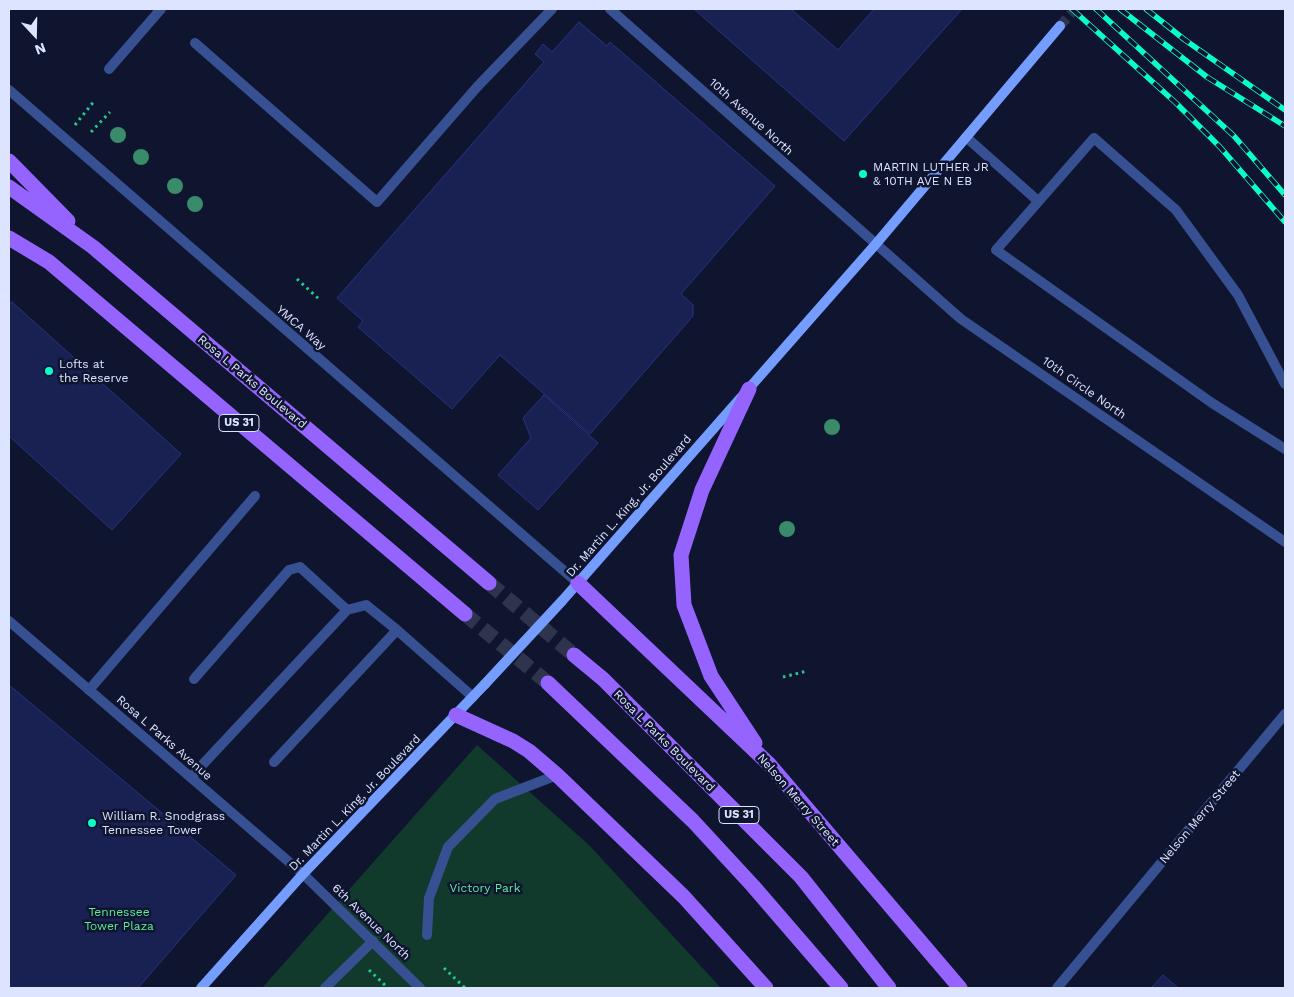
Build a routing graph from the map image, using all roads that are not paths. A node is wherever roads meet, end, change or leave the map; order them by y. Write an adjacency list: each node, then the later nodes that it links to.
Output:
1 (161, 9): 6 (street)
2 (552, 9): 5 (street)
3 (610, 9): 13 (street, 10th Avenue North)
4 (1060, 26): 8 (main road, Dr. Martin L. King, Jr. Boulevard)
5 (195, 43)
6 (108, 69)
7 (9, 90): 21 (street, YMCA Way)
8 (966, 138): 11 (street); 13 (main road, Dr. Martin L. King, Jr. Boulevard)
9 (9, 161): 14 (main road)
10 (9, 187): 14 (main road, Rosa L Parks Boulevard)
11 (1038, 201): 15 (street); 17 (street)
12 (9, 238): 23 (main road, US 31)
13 (875, 245): 16 (main road, Dr. Martin L. King, Jr. Boulevard); 19 (street, 10th Circle North)
14 (93, 247): 20 (main road, Rosa L Parks Boulevard)
15 (1285, 384)
16 (749, 389): 21 (main road, Dr. Martin L. King, Jr. Boulevard); 34 (main road)
17 (1285, 449)
18 (255, 496): 29 (street)
19 (1285, 542)
20 (490, 583)
21 (578, 583): 30 (main road, Dr. Martin L. King, Jr. Boulevard, bridge); 34 (main road, Nelson Merry Street)
22 (347, 610): 25 (street); 27 (street); 36 (street)
23 (465, 614)
24 (9, 621): 29 (street, Rosa L Parks Avenue)
25 (397, 630): 30 (street); 33 (street)
26 (574, 654): 45 (main road, Rosa L Parks Boulevard / US 31)
27 (194, 679)
28 (548, 683): 44 (main road, US 31)
29 (89, 690): 36 (street, Rosa L Parks Avenue)
30 (473, 697): 32 (main road, Dr. Martin L. King, Jr. Boulevard)
31 (1285, 714): 47 (street, Nelson Merry Street)
32 (456, 715): 35 (main road); 37 (main road, Dr. Martin L. King, Jr. Boulevard)
33 (274, 762)
34 (770, 765): 46 (main road, Nelson Merry Street)
35 (557, 775): 38 (street); 43 (main road)
36 (191, 777): 37 (street, Rosa L Parks Avenue)
37 (303, 874): 39 (street, 6th Avenue North); 40 (main road, Dr. Martin L. King, Jr. Boulevard)
38 (427, 935)
39 (373, 941): 41 (street); 42 (street, 6th Avenue North)
40 (201, 988)
41 (325, 988)
42 (420, 988)
43 (766, 988)
44 (841, 988)
45 (889, 988)
46 (960, 988)
47 (1057, 988)

